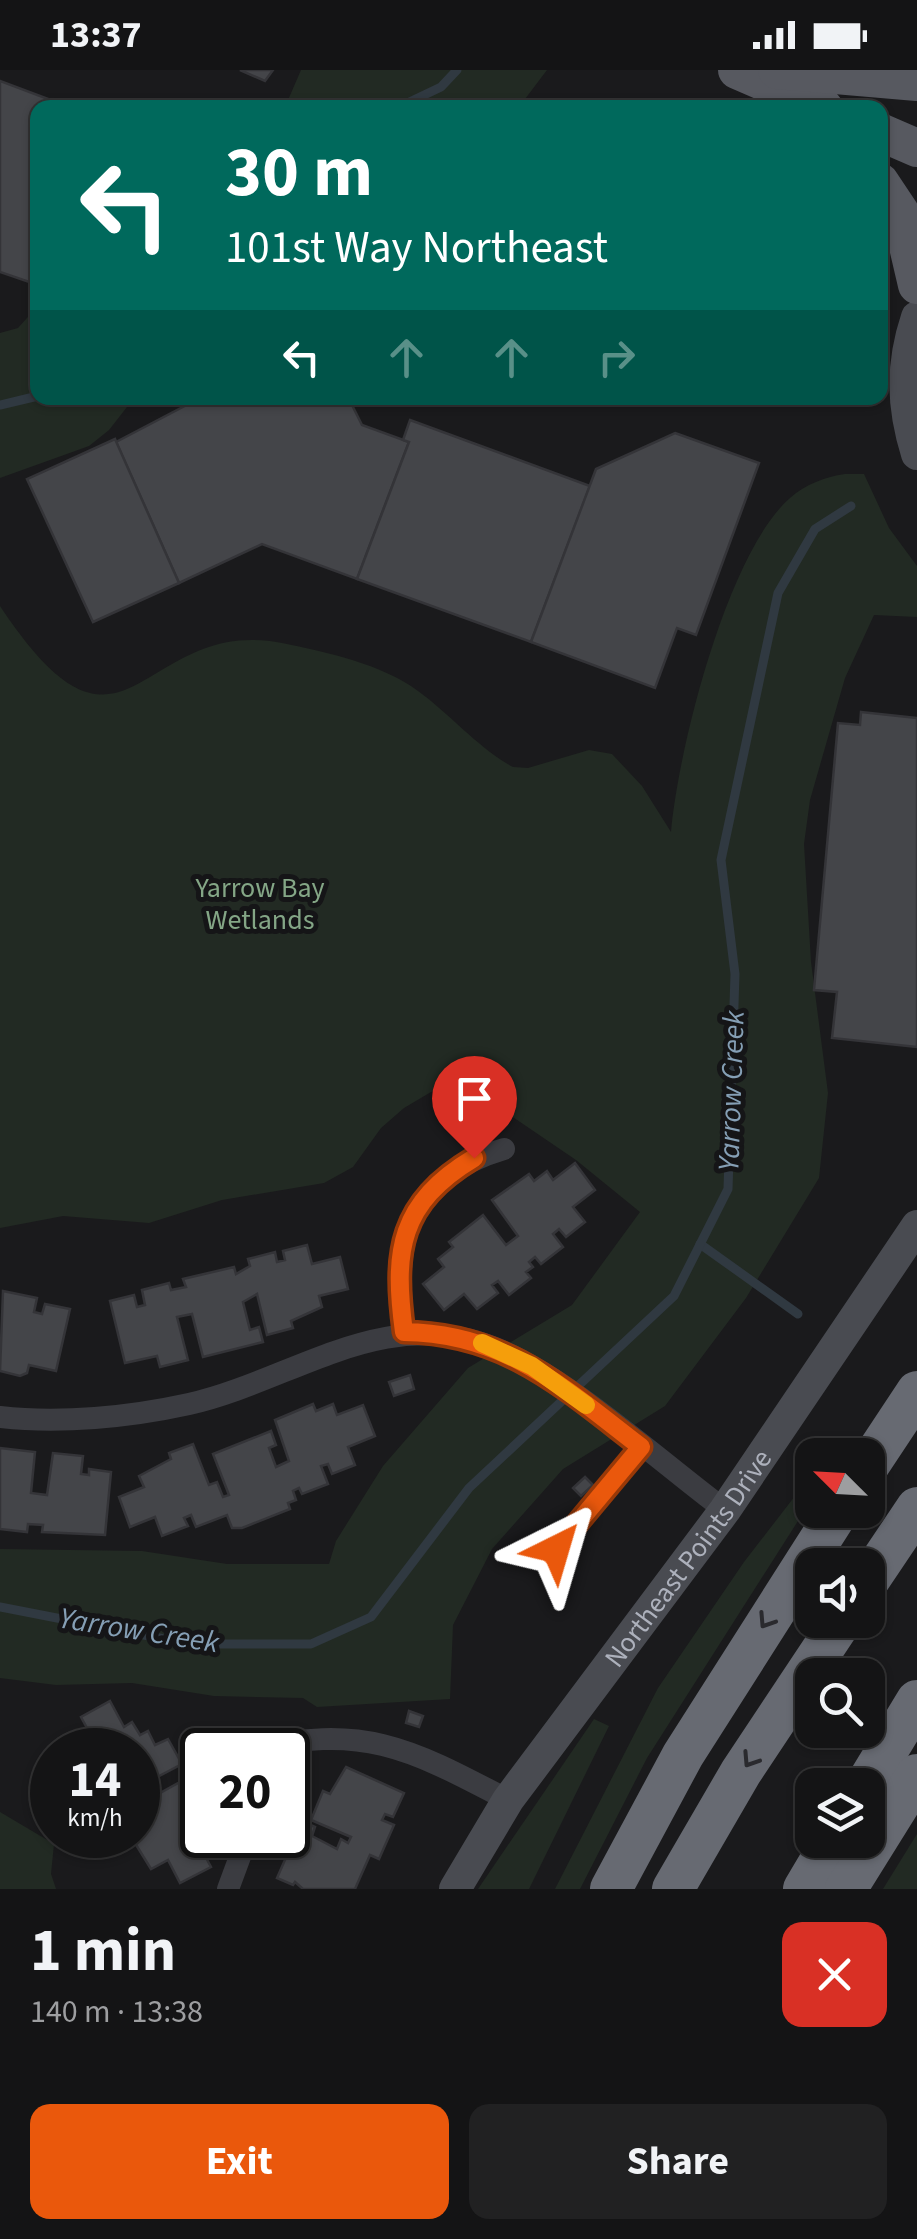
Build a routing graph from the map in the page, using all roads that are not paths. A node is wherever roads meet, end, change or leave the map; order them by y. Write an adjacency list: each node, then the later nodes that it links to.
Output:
1 (734, 70): 4 (main road); 5 (main road)
2 (777, 70): 3 (main road)
3 (917, 82)
4 (773, 100)
5 (805, 100)
6 (888, 135): 7 (main road)
7 (917, 148)
8 (888, 194): 9 (main road)
9 (917, 285)
10 (917, 317): 11 (street)
11 (917, 454)
12 (504, 1149): 14 (street)
13 (917, 1226): 20 (street, Northeast Points Drive)
14 (404, 1332): 16 (street); 18 (street)
15 (917, 1392): 17 (highway)
16 (0, 1417)
17 (885, 1440)
18 (641, 1447): 20 (street); 22 (lane)
19 (917, 1508): 23 (highway)
20 (725, 1510): 29 (street, Northeast Points Drive)
21 (827, 1528): 34 (highway, one-way to 34)
22 (556, 1549)
23 (885, 1556)
24 (830, 1638): 35 (highway, one-way to 35)
25 (917, 1701): 27 (highway)
26 (310, 1738): 29 (street)
27 (876, 1768)
28 (917, 1775): 37 (highway)
29 (508, 1800): 33 (street, Northeast Points Drive)
30 (239, 1858): 32 (street)
31 (822, 1858): 36 (highway)
32 (228, 1889)
33 (456, 1889)
34 (610, 1889)
35 (673, 1889)
36 (804, 1889)
37 (846, 1889)

